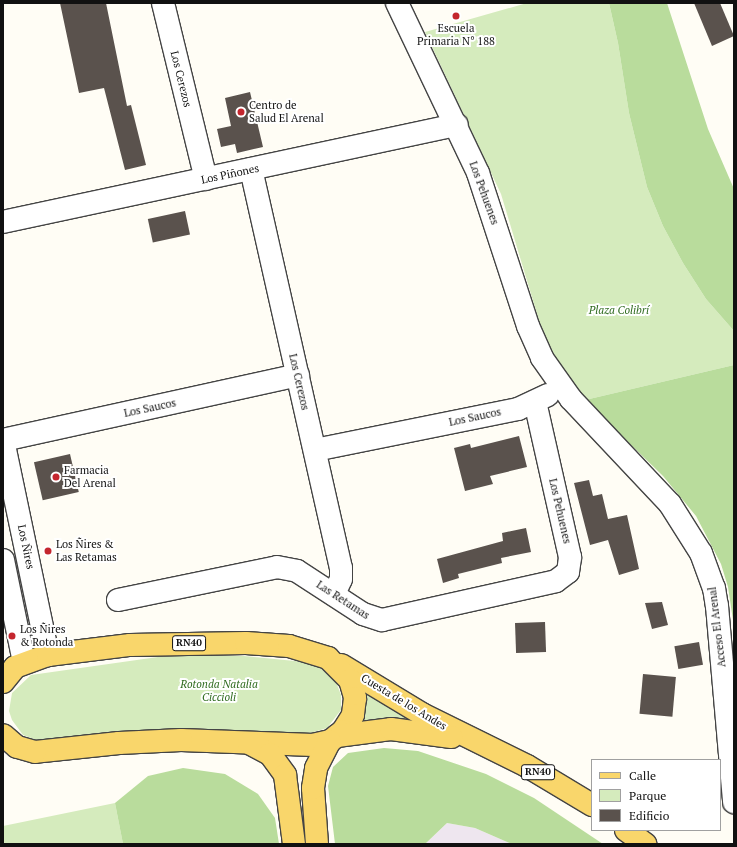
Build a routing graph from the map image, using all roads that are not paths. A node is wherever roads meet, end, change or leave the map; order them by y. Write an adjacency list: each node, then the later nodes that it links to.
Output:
1 (163, 3): 5 (street, Los Cerezos)
2 (397, 3): 3 (street, Los Pehuenes)
3 (457, 125): 4 (street, Los Piñones); 8 (street, Los Pehuenes)
4 (251, 169): 5 (street, Los Piñones); 7 (street, Los Cerezos)
5 (206, 179): 6 (street, Los Piñones)
6 (3, 222)
7 (298, 375): 10 (street, Los Saucos); 11 (street, Los Cerezos)
8 (560, 386): 9 (street, Los Saucos); 25 (street, Acceso El Arenal)
9 (535, 402): 11 (street, Los Saucos); 13 (street, Los Pehuenes)
10 (3, 440): 16 (street, Los Ñires)
11 (315, 450): 14 (street, Los Cerezos)
12 (3, 560): 18 (street)
13 (568, 572): 14 (street, Las Retamas)
14 (334, 594): 15 (street, Las Retamas)
15 (118, 600)
16 (48, 655): 17 (main road, RN40); 18 (main road, RN40)
17 (328, 658): 20 (main road, RN40); 22 (main road, Cuesta de los Andes / RN40)
18 (11, 672)
19 (3, 734): 24 (main road, RN40)
20 (334, 738): 21 (main road, RN40); 22 (main road, Cuesta de los Andes / RN40); 29 (main road)
21 (242, 740): 24 (main road, RN40); 28 (main road)
22 (481, 744): 26 (main road, Cuesta de los Andes / RN40)
23 (3, 745): 24 (main road, RN40)
24 (27, 751)
25 (734, 802)
26 (591, 804)
27 (627, 831): 30 (main road)
28 (294, 844)
29 (317, 844)
30 (644, 844)

